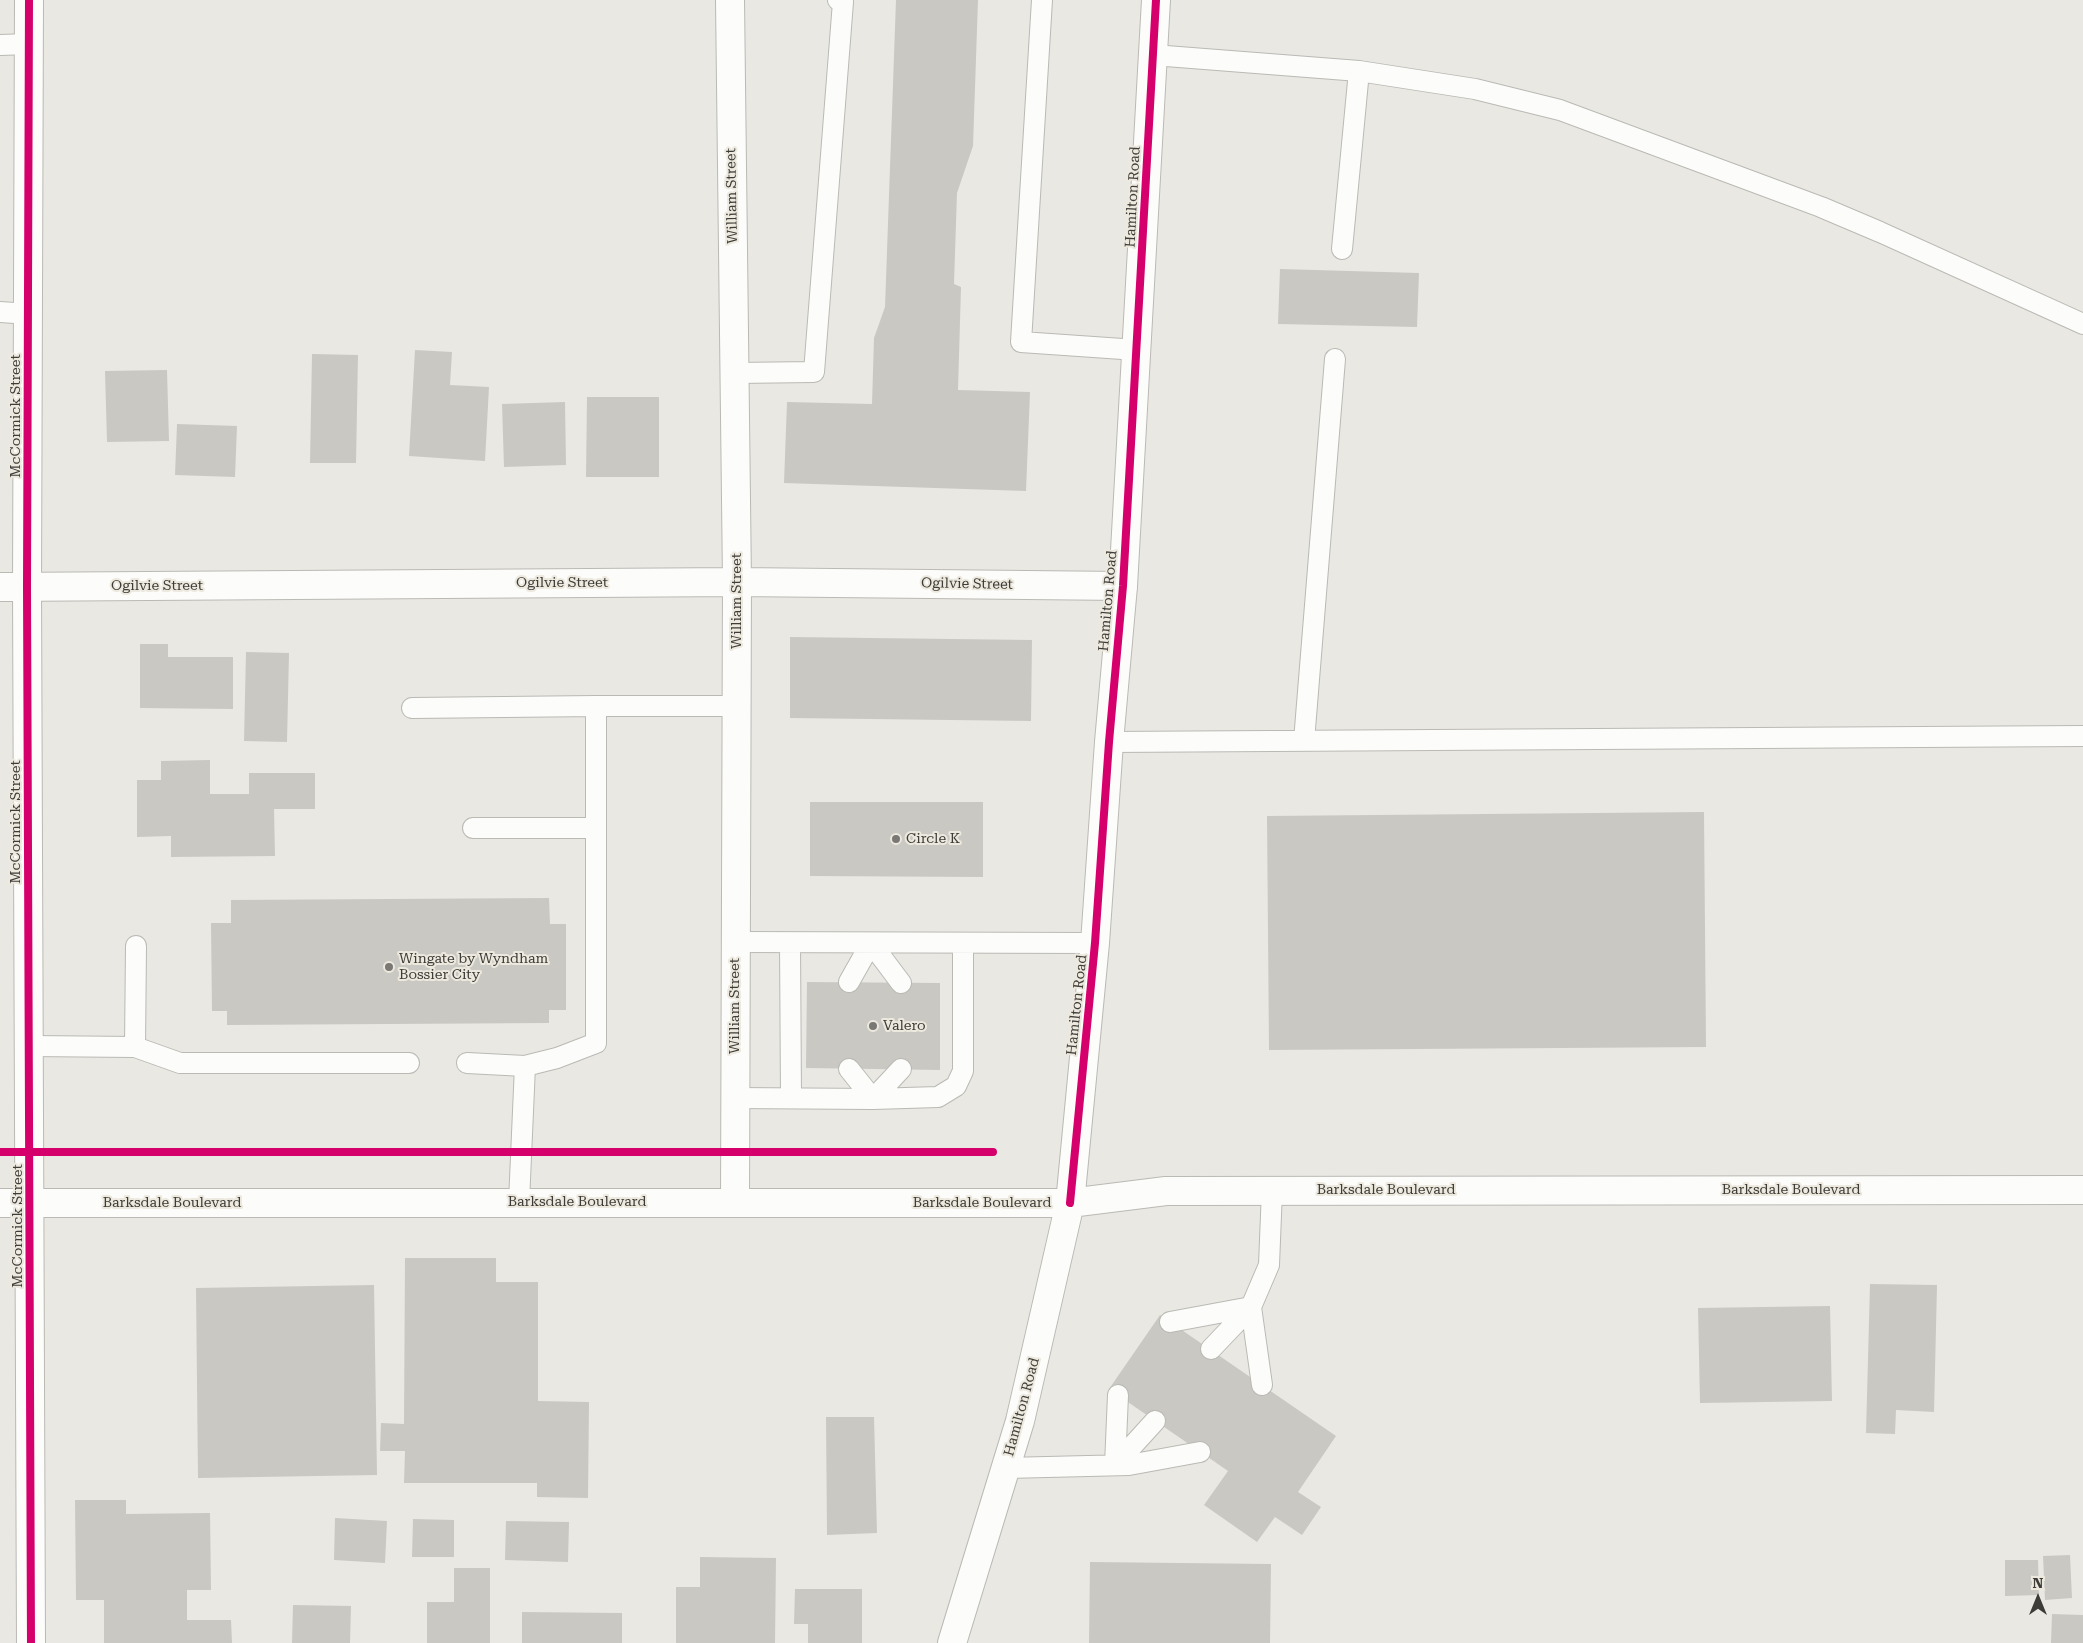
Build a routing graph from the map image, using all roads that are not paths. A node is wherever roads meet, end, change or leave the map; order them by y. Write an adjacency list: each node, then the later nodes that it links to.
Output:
1 (29, 0): 7 (street, McCormick Street)
2 (730, 0): 16 (street, William Street)
3 (838, 0): 16 (lane)
4 (1042, 0): 14 (lane)
5 (1156, 0): 8 (street, Hamilton Road)
6 (0, 44): 7 (lane)
7 (29, 44): 12 (street, McCormick Street)
8 (1153, 55): 9 (lane); 14 (street, Hamilton Road)
9 (1359, 71): 10 (lane); 13 (lane)
10 (1342, 249)
11 (0, 312): 12 (lane)
12 (29, 314): 20 (street, McCormick Street)
13 (2083, 324)
14 (1137, 350): 18 (street, Hamilton Road)
15 (1335, 359): 25 (lane)
16 (734, 373): 17 (street, William Street)
17 (737, 582): 18 (street, Ogilvie Street); 20 (street, Ogilvie Street); 22 (street, William Street)
18 (1123, 586): 26 (street, Hamilton Road)
19 (0, 587): 20 (street, Ogilvie Street)
20 (27, 587): 37 (street, McCormick Street)
21 (596, 706): 22 (lane); 23 (lane); 28 (lane)
22 (737, 706): 29 (street, William Street)
23 (412, 708)
24 (2083, 736): 25 (lane)
25 (1304, 741): 26 (lane)
26 (1109, 742): 33 (street, Hamilton Road)
27 (473, 828): 28 (lane)
28 (596, 828): 41 (lane)
29 (736, 942): 30 (lane); 44 (street, William Street)
30 (790, 943): 31 (lane); 45 (lane)
31 (872, 943): 32 (lane); 35 (lane); 36 (lane)
32 (963, 944): 33 (lane); 46 (lane)
33 (1096, 944): 53 (street, Hamilton Road)
34 (136, 946): 38 (lane)
35 (849, 982)
36 (902, 983)
37 (30, 1046): 38 (lane); 52 (street, McCormick Street)
38 (135, 1047): 39 (lane)
39 (409, 1063)
40 (466, 1064): 41 (lane)
41 (525, 1066): 49 (lane)
42 (849, 1069): 46 (lane)
43 (902, 1069): 46 (lane)
44 (735, 1098): 45 (lane); 50 (street, William Street)
45 (791, 1098): 46 (lane)
46 (873, 1099)
47 (1272, 1190): 48 (street, Barksdale Boulevard); 53 (street, Barksdale Boulevard); 54 (lane)
48 (2083, 1190)
49 (519, 1202): 50 (street, Barksdale Boulevard); 52 (street, Barksdale Boulevard)
50 (735, 1202): 53 (street, Barksdale Boulevard)
51 (0, 1203): 52 (street, Barksdale Boulevard)
52 (30, 1203): 63 (street, McCormick Street)
53 (1070, 1203): 62 (street, Hamilton Road)
54 (1251, 1307): 55 (lane); 56 (lane); 57 (lane)
55 (1170, 1322)
56 (1211, 1349)
57 (1262, 1385)
58 (1118, 1395): 61 (lane)
59 (1155, 1421): 61 (lane)
60 (1200, 1452): 61 (lane)
61 (1115, 1465): 62 (lane)
62 (1006, 1468): 64 (street, Hamilton Road)
63 (31, 1643)
64 (952, 1643)

